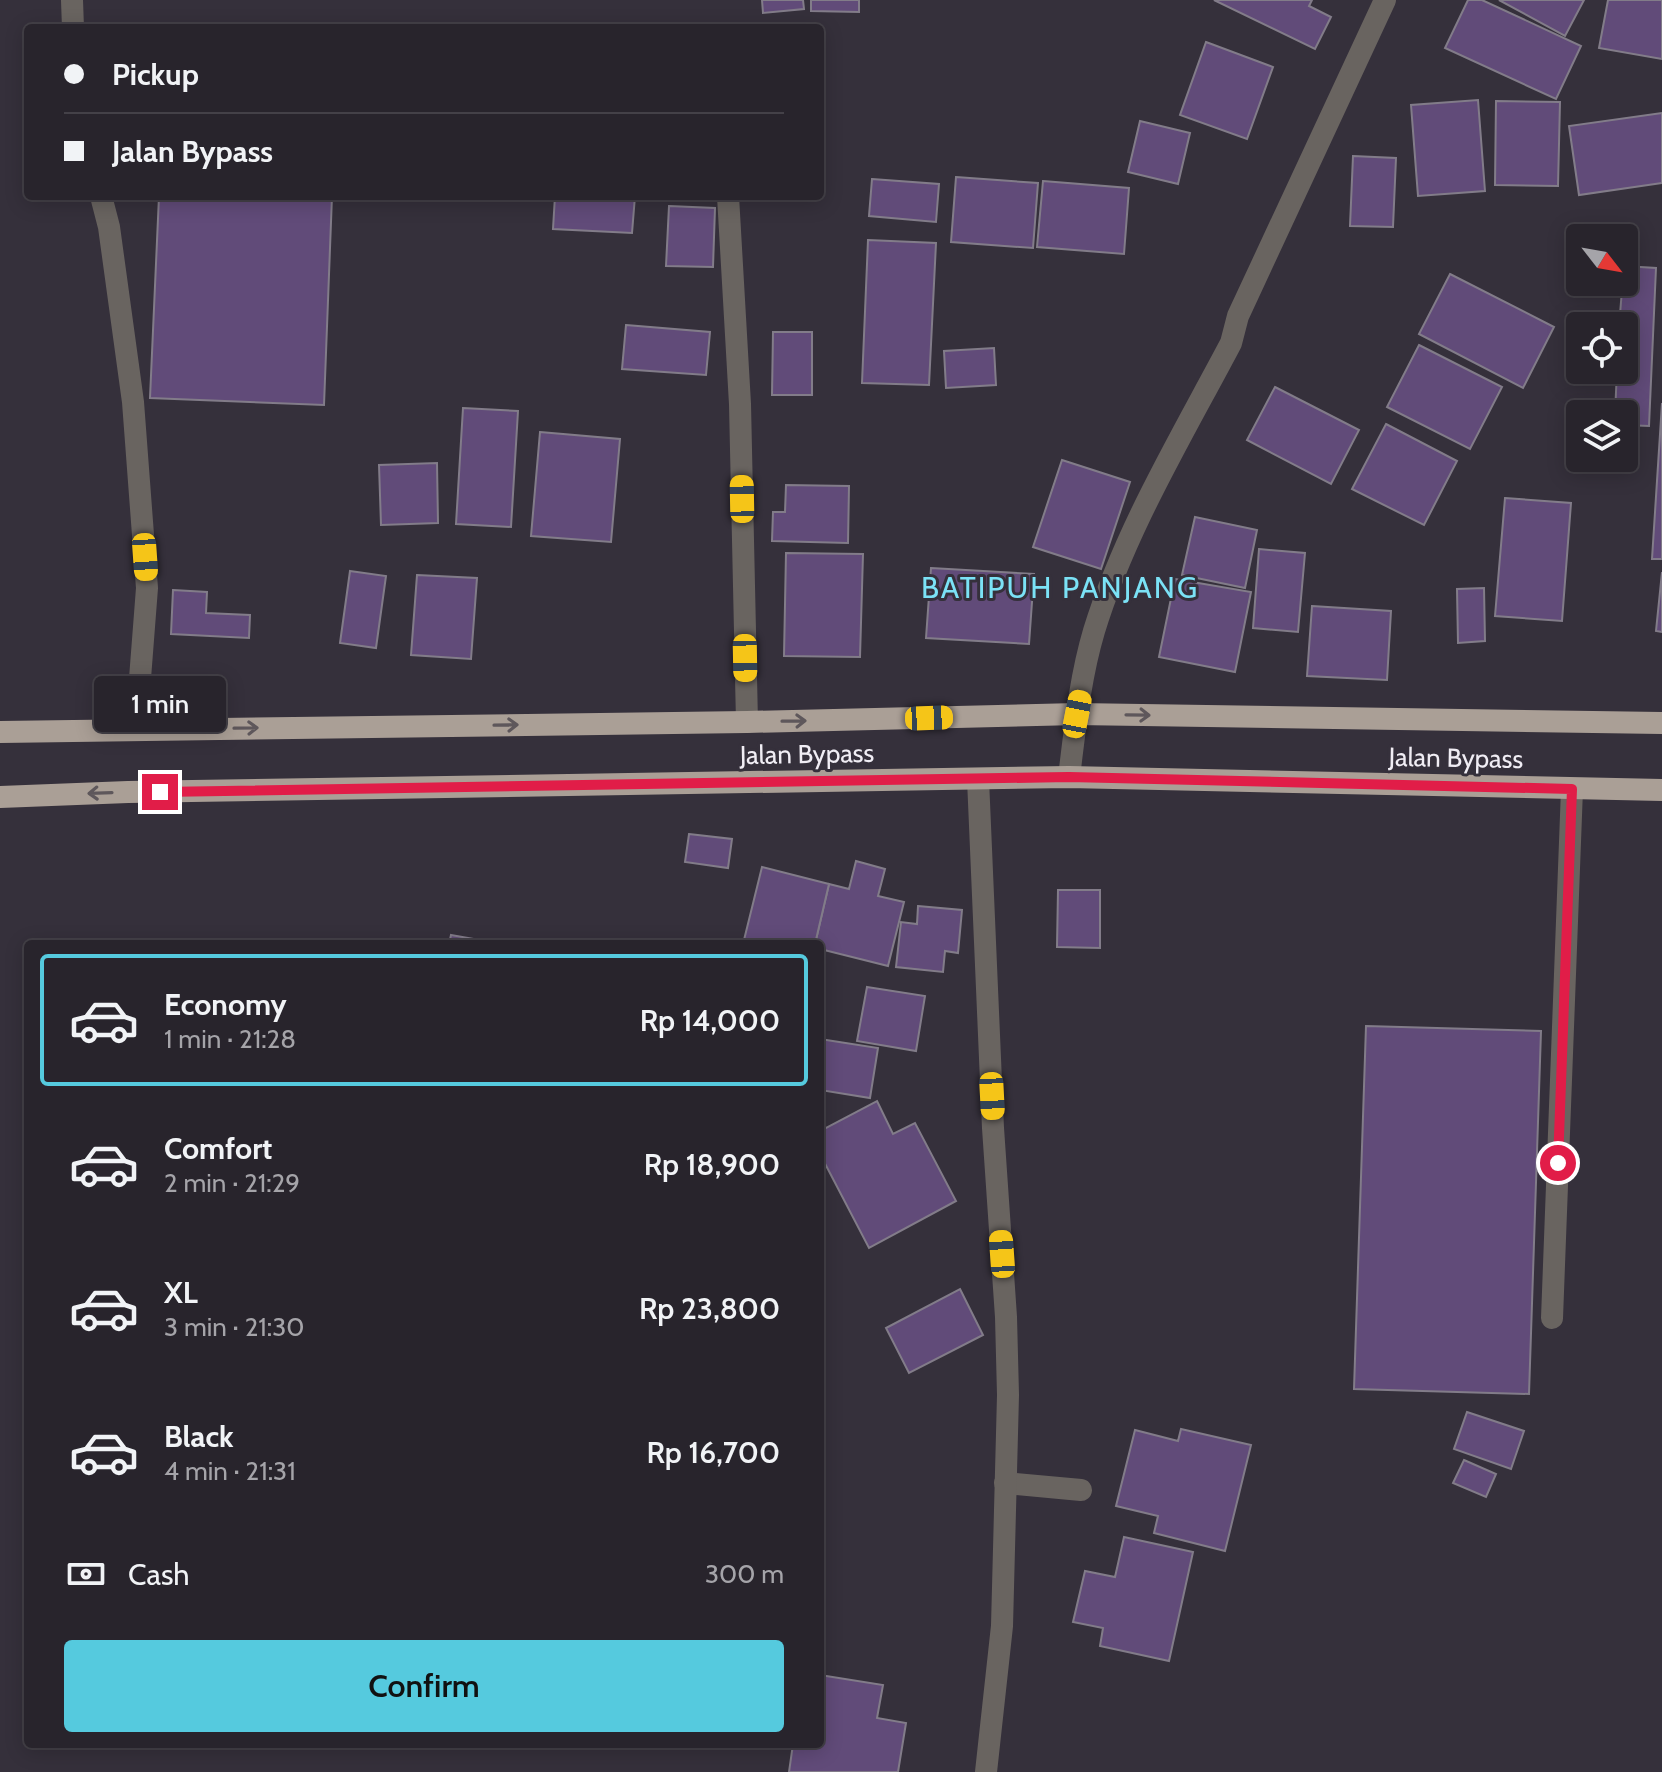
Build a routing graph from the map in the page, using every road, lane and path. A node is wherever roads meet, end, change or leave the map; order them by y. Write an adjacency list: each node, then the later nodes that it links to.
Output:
1 (72, 0): 3 (street)
2 (1385, 0): 6 (street)
3 (73, 24)
4 (102, 200): 9 (street)
5 (728, 200): 7 (street)
6 (1077, 714): 7 (highway, Jalan Bypass, one-way to 6); 8 (highway, Jalan Bypass, one-way to 8); 11 (street)
7 (747, 722): 9 (highway, Jalan Bypass, one-way to 7)
8 (1662, 723)
9 (136, 730): 10 (highway, Jalan Bypass)
10 (0, 732)
11 (1069, 777): 12 (highway, Jalan Bypass); 13 (highway, Jalan Bypass)
12 (978, 779): 15 (highway, Jalan Bypass, one-way to 15); 17 (street)
13 (1572, 789): 14 (highway, Jalan Bypass); 16 (street)
14 (1662, 790)
15 (0, 797)
16 (1552, 1318)
17 (1005, 1483): 18 (street); 19 (street)
18 (1081, 1490)
19 (986, 1772)

